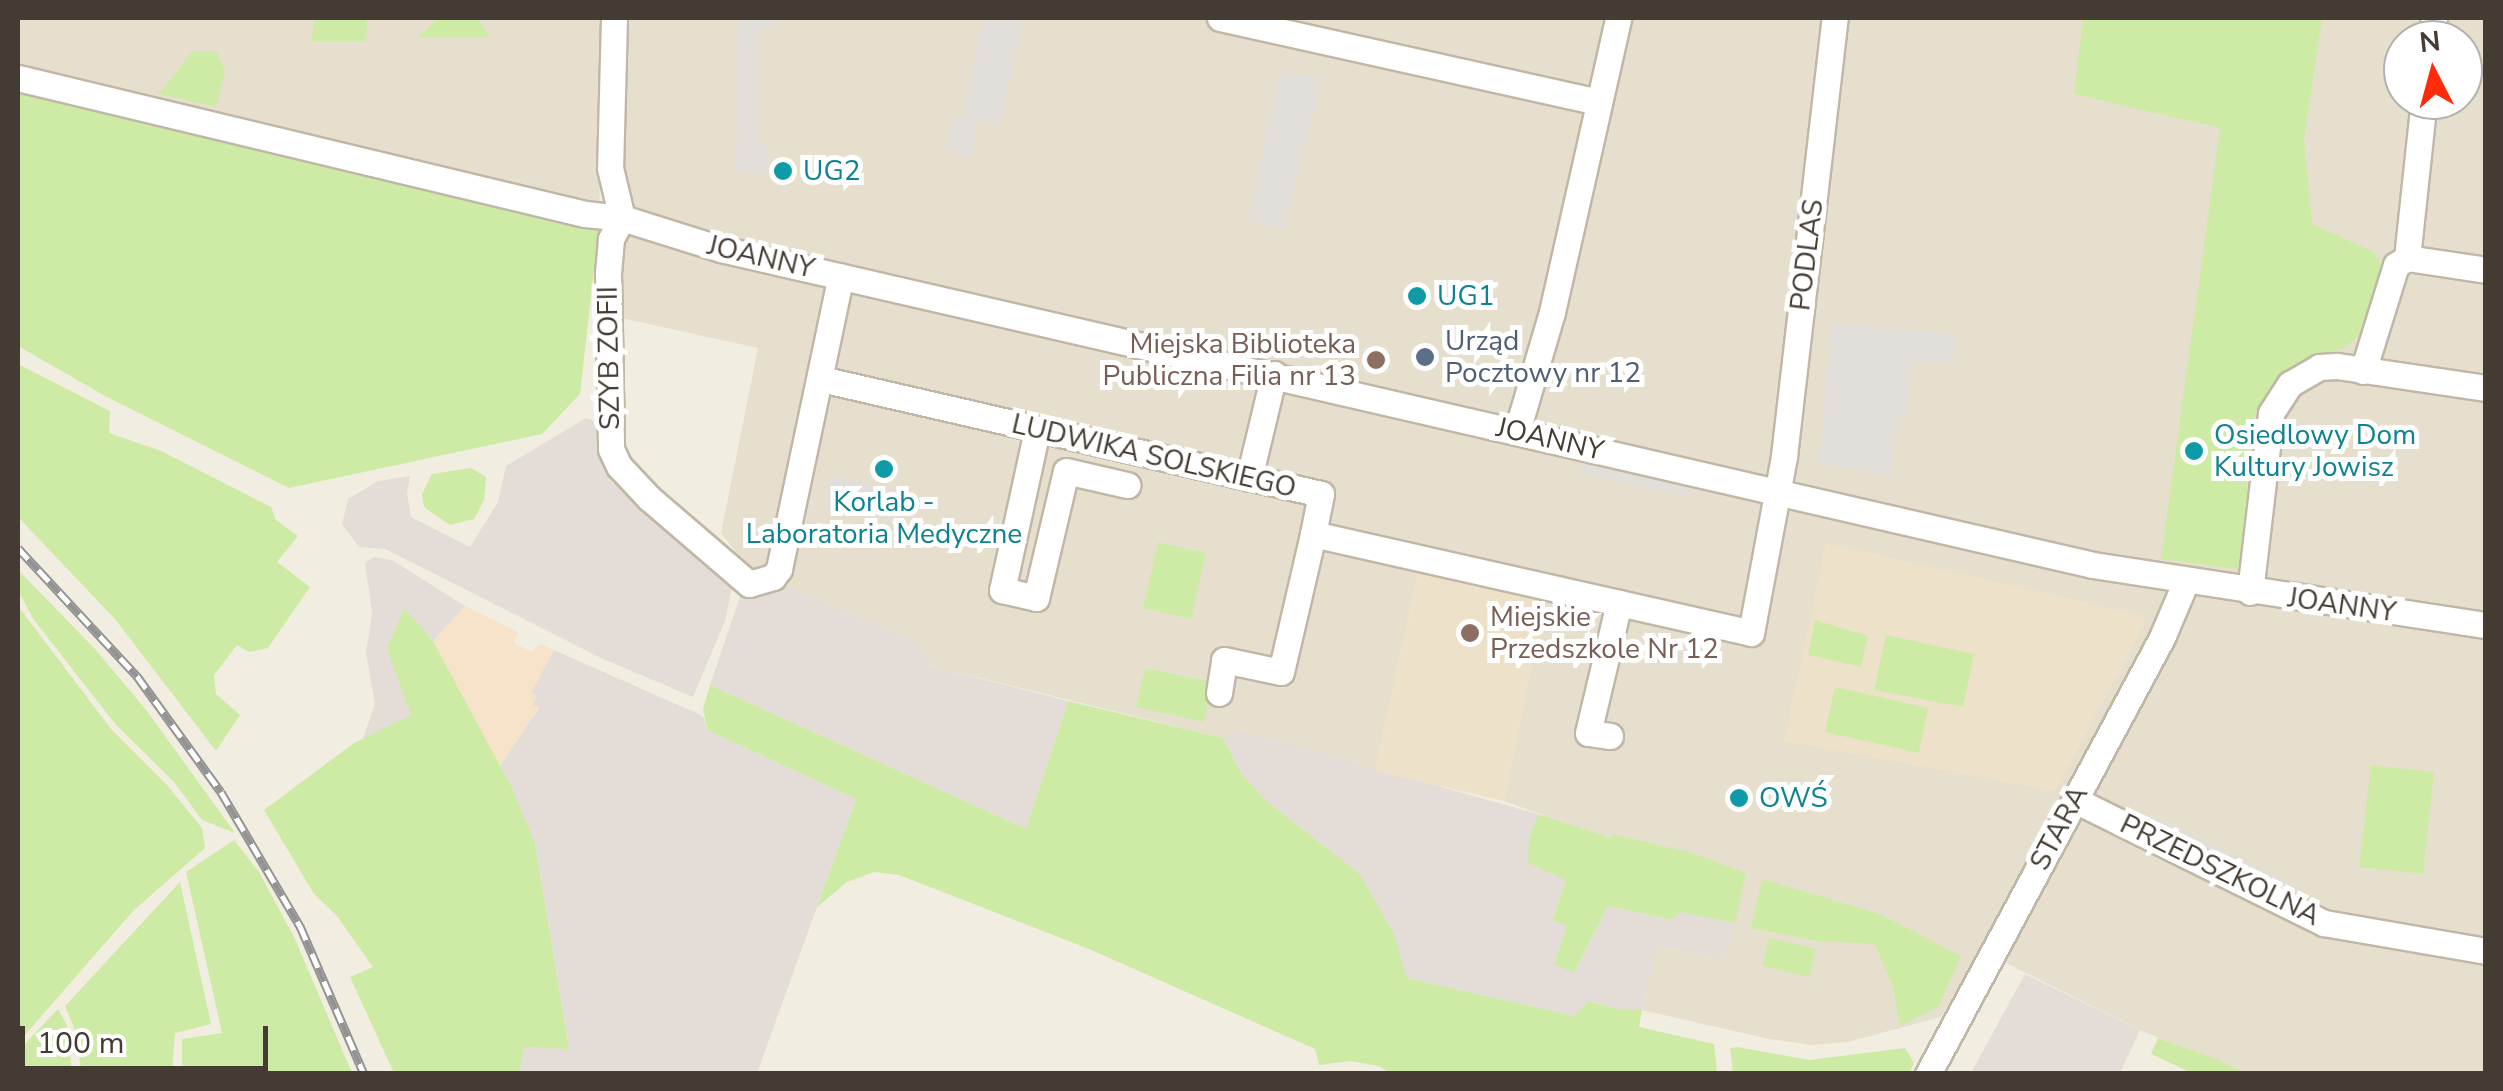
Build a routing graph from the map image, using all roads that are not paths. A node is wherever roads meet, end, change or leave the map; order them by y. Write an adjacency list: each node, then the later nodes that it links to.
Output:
1 (614, 18): 8 (street)
2 (1220, 18): 6 (street)
3 (1618, 18): 6 (street)
4 (1835, 18): 20 (street, PODLAS)
5 (18, 78): 8 (street, JOANNY)
6 (1599, 102): 17 (street)
7 (2422, 120): 9 (street)
8 (622, 218): 11 (street, JOANNY); 14 (street, SZYB ZOFII)
9 (2407, 258): 10 (street); 12 (street)
10 (2486, 270)
11 (840, 276): 13 (street, JOANNY); 14 (street)
12 (2363, 371): 15 (street); 23 (street)
13 (1274, 374): 17 (street, JOANNY); 18 (street)
14 (822, 379): 16 (street, LUDWIKA SOLSKIEGO)
15 (2486, 388)
16 (1037, 430): 18 (street, LUDWIKA SOLSKIEGO); 19 (street)
17 (1516, 431): 20 (street, JOANNY)
18 (1249, 478): 21 (street, LUDWIKA SOLSKIEGO)
19 (1127, 485)
20 (1778, 492): 22 (street, JOANNY); 24 (street, LUDWIKA SOLSKIEGO)
21 (1313, 534): 24 (street, LUDWIKA SOLSKIEGO); 26 (street)
22 (2186, 581): 23 (street, JOANNY); 28 (street, STARA)
23 (2250, 592): 25 (street, JOANNY)
24 (1619, 603): 27 (street)
25 (2486, 624)
26 (1219, 694)
27 (1610, 736)
28 (2075, 800): 29 (street, PRZEDSZKOLNA); 30 (street, STARA)
29 (2486, 951)
30 (1928, 1074)

